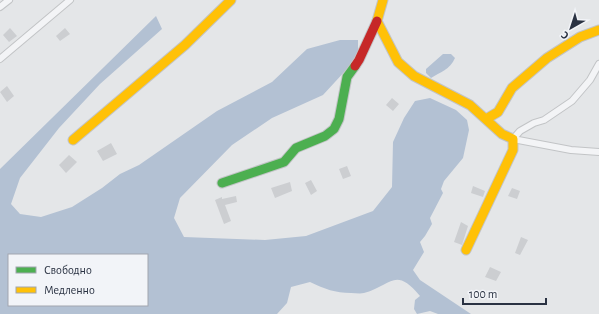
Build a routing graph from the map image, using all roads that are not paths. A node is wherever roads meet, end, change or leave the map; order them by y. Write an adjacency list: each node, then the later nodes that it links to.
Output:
1 (8, 0): 5 (street)
2 (70, 0): 8 (street)
3 (231, 0): 12 (street)
4 (383, 0): 6 (street)
5 (0, 7)
6 (377, 21): 10 (street); 14 (street)
7 (599, 30): 10 (street)
8 (0, 59)
9 (599, 64): 11 (street)
10 (486, 119): 11 (street)
11 (513, 139): 13 (street); 15 (street)
12 (73, 140)
13 (599, 152)
14 (222, 183)
15 (466, 250)

